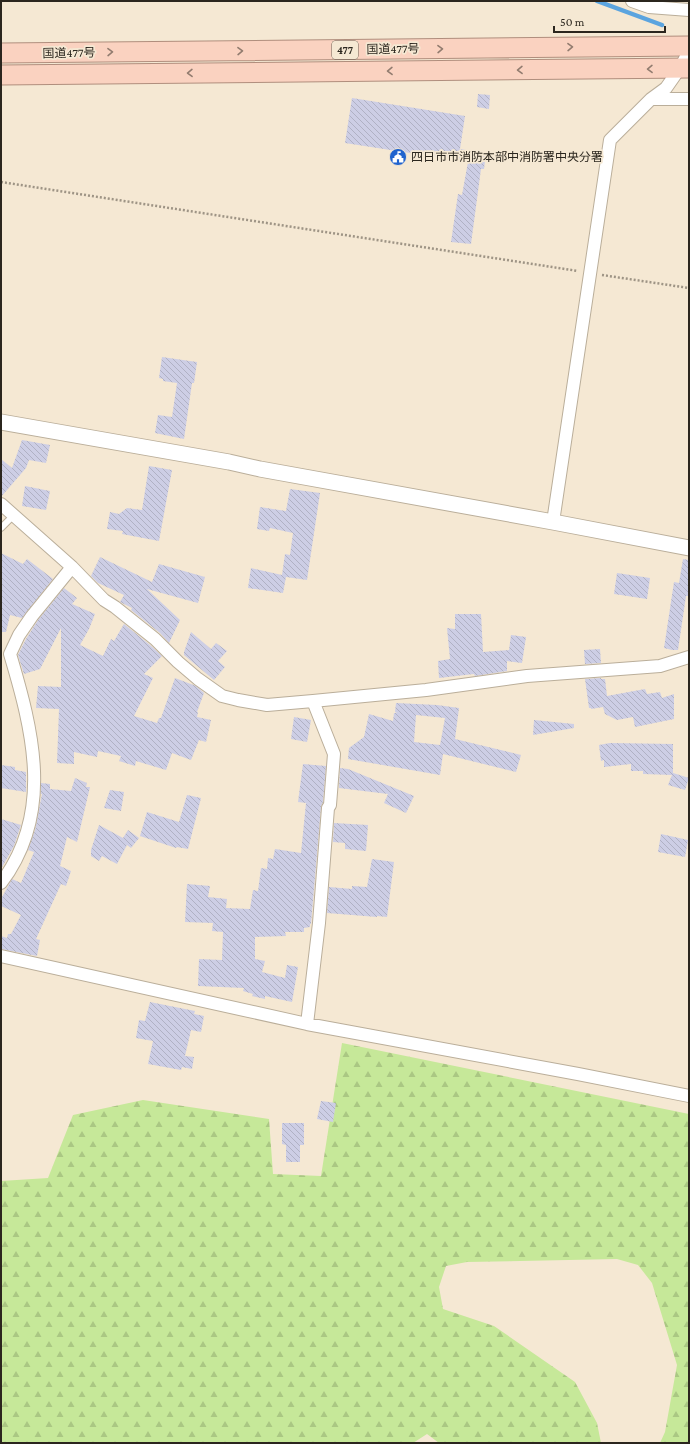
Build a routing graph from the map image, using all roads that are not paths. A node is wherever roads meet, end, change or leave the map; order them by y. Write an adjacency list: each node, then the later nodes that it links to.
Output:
1 (632, 1): 2 (street)
2 (689, 10)
3 (689, 46): 5 (highway, 国道477号 / 477, one-way to 3)
4 (689, 52): 6 (street)
5 (1, 53)
6 (685, 68): 7 (highway, 国道477号 / 477, one-way to 7); 8 (street)
7 (1, 75)
8 (651, 99): 9 (street); 13 (street)
9 (689, 100)
10 (1, 422): 13 (street)
11 (1, 504): 12 (street)
12 (14, 515): 14 (lane); 16 (street)
13 (553, 522): 15 (street)
14 (1, 528)
15 (689, 548)
16 (72, 567): 18 (street); 19 (street)
17 (689, 657): 18 (street)
18 (313, 701): 21 (street)
19 (3, 877)
20 (1, 956): 21 (street)
21 (307, 1024): 22 (street)
22 (689, 1096)

